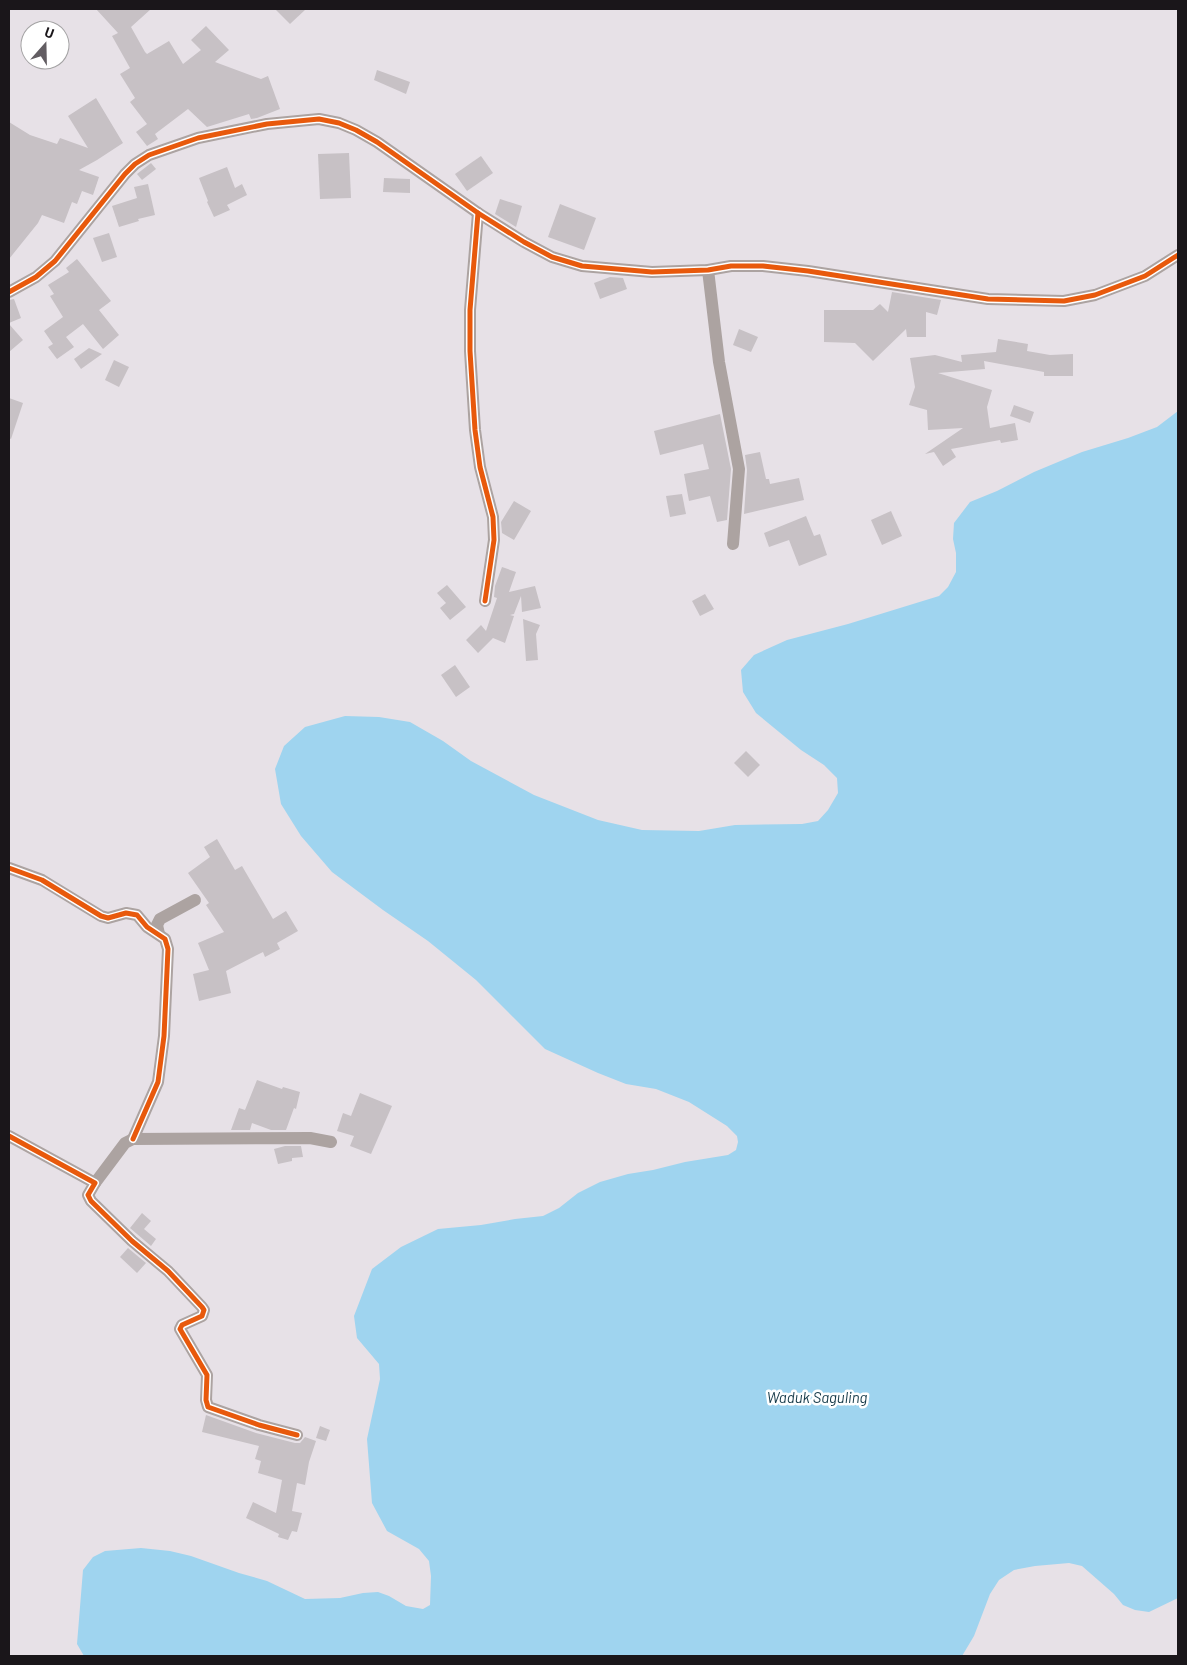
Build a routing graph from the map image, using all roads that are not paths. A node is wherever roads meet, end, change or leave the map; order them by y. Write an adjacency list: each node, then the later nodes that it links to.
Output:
1 (478, 213): 3 (street); 4 (street); 6 (street)
2 (1178, 255): 3 (street)
3 (708, 270): 5 (street)
4 (9, 292)
5 (734, 544)
6 (485, 601)
7 (9, 868): 9 (street)
8 (195, 900): 9 (street)
9 (159, 934): 11 (street)
10 (9, 1136): 13 (street)
11 (133, 1139): 12 (street); 13 (street)
12 (331, 1142)
13 (95, 1183): 14 (street)
14 (297, 1436)

